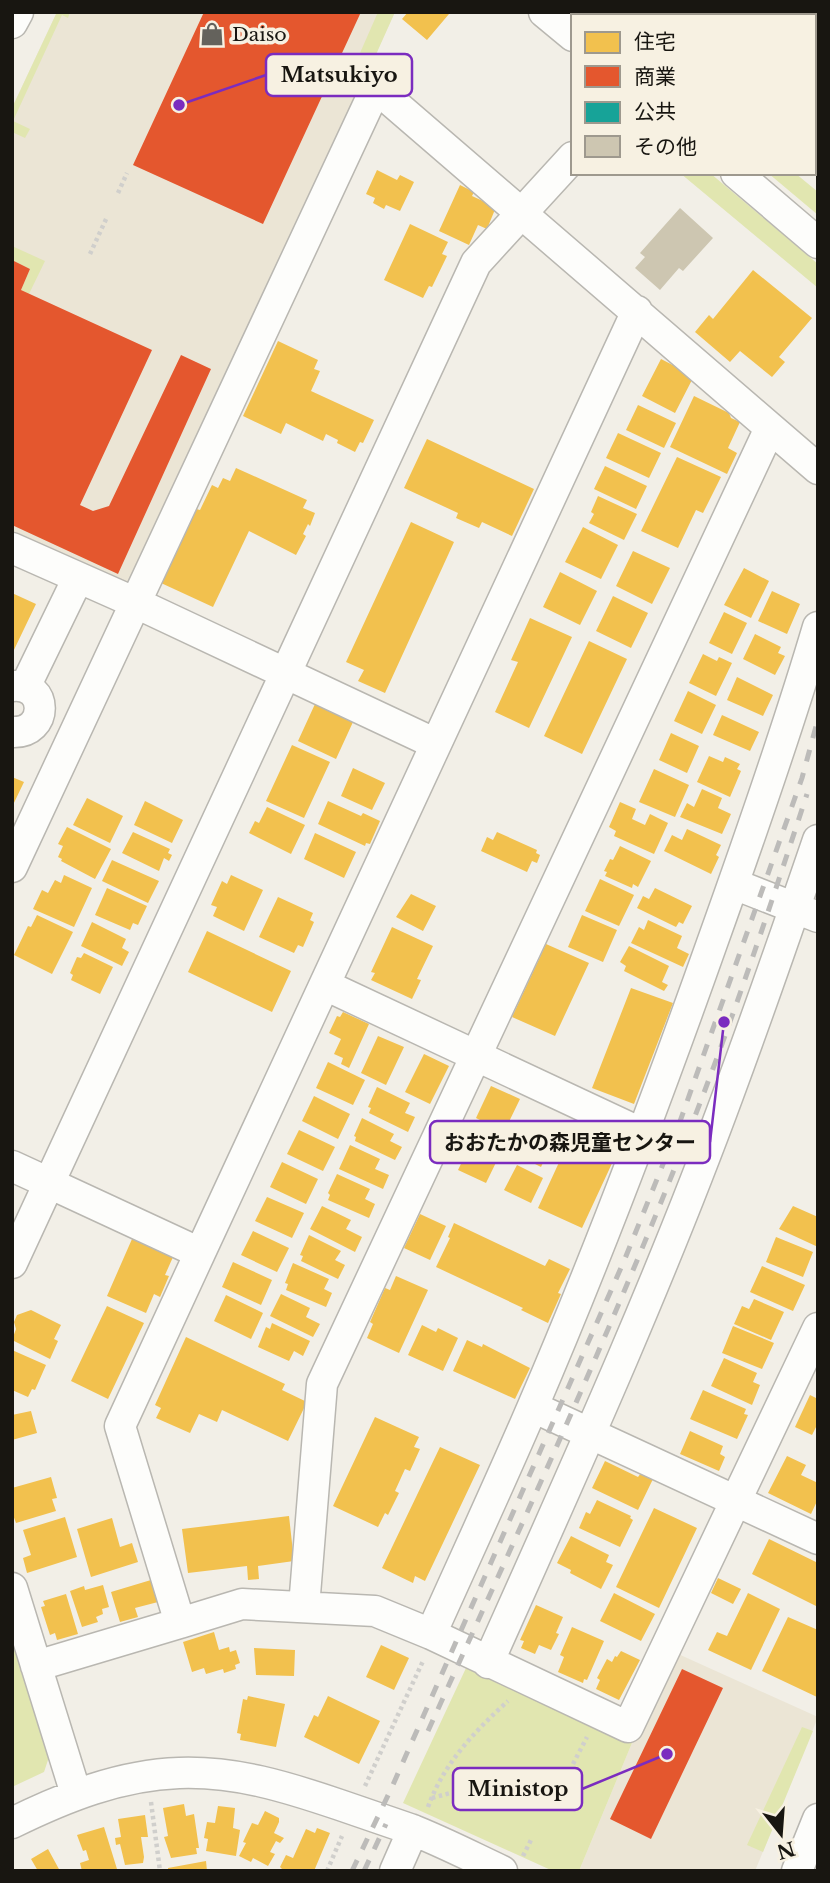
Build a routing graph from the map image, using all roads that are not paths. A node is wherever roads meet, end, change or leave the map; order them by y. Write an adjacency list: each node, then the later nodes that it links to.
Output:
1 (18, 12): 3 (street)
2 (544, 12): 4 (street)
3 (12, 23)
4 (571, 34)
5 (571, 159): 7 (street)
6 (738, 175): 8 (street)
7 (521, 211): 9 (street); 14 (street); 16 (street)
8 (818, 243)
9 (636, 311): 10 (street); 19 (street)
10 (770, 428): 11 (street); 25 (street)
11 (818, 469)
12 (12, 548): 13 (street)
13 (78, 578): 14 (street); 17 (street)
14 (136, 603): 16 (street); 21 (street)
15 (818, 627): 22 (street)
16 (285, 672): 19 (street); 28 (street)
17 (19, 686): 18 (street)
18 (12, 732)
19 (436, 744): 24 (street)
20 (818, 840): 23 (street)
21 (12, 867)
22 (734, 884): 23 (street); 26 (street)
23 (806, 912): 33 (street)
24 (325, 985): 25 (street); 29 (street)
25 (476, 1056): 26 (street); 37 (street)
26 (641, 1133): 32 (street)
27 (12, 1166): 28 (street)
28 (49, 1183): 29 (street); 30 (street)
29 (200, 1253): 38 (street)
30 (12, 1263)
31 (818, 1328): 34 (street)
32 (533, 1406): 33 (street); 39 (street)
33 (590, 1434): 34 (street); 40 (street)
34 (735, 1500): 35 (street); 40 (street)
35 (818, 1539)
36 (12, 1588): 41 (street)
37 (304, 1606): 38 (street); 39 (street)
38 (180, 1623): 41 (street)
39 (431, 1634): 40 (street)
40 (488, 1662)
41 (36, 1666): 42 (street)
42 (76, 1794): 44 (street); 45 (street)
43 (818, 1819): 48 (street)
44 (12, 1823)
45 (419, 1824): 46 (street); 47 (street)
46 (512, 1866)
47 (395, 1871)
48 (797, 1871)

